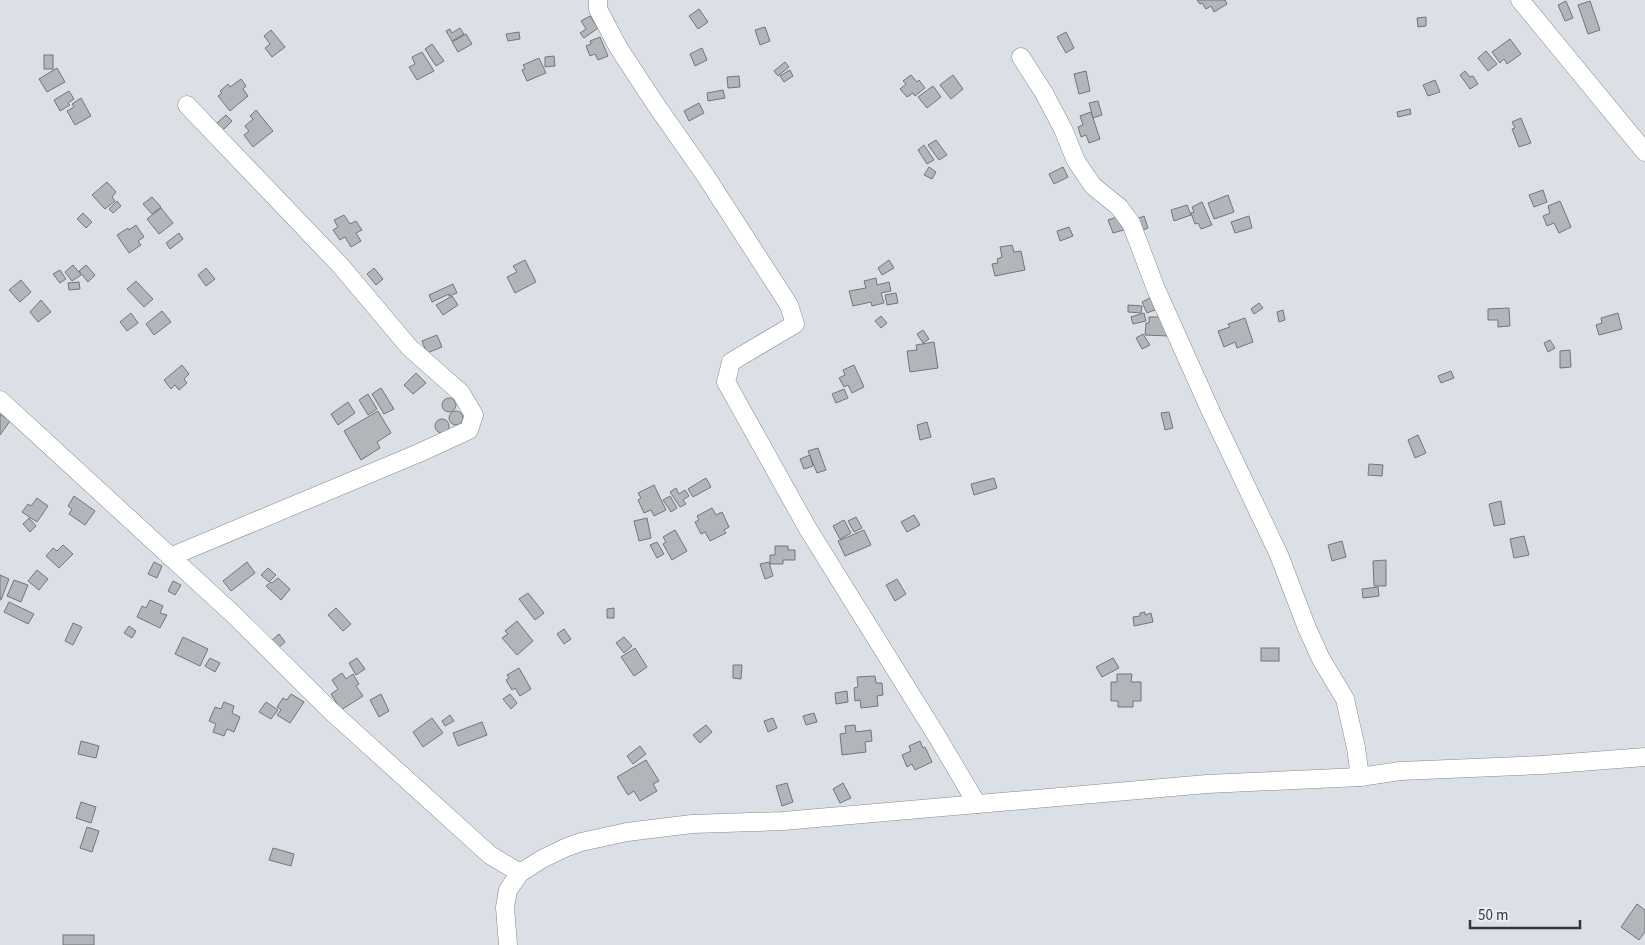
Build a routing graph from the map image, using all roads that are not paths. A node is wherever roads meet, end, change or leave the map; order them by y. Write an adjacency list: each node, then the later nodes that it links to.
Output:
1 (598, 0): 10 (street)
2 (1520, 0): 5 (street)
3 (1020, 57): 9 (street)
4 (187, 105): 7 (street)
5 (1645, 152)
6 (0, 400): 7 (street)
7 (170, 557): 11 (street)
8 (1645, 757): 9 (street)
9 (1360, 777): 10 (street)
10 (977, 804): 11 (street)
11 (520, 873): 12 (street)
12 (508, 945)

